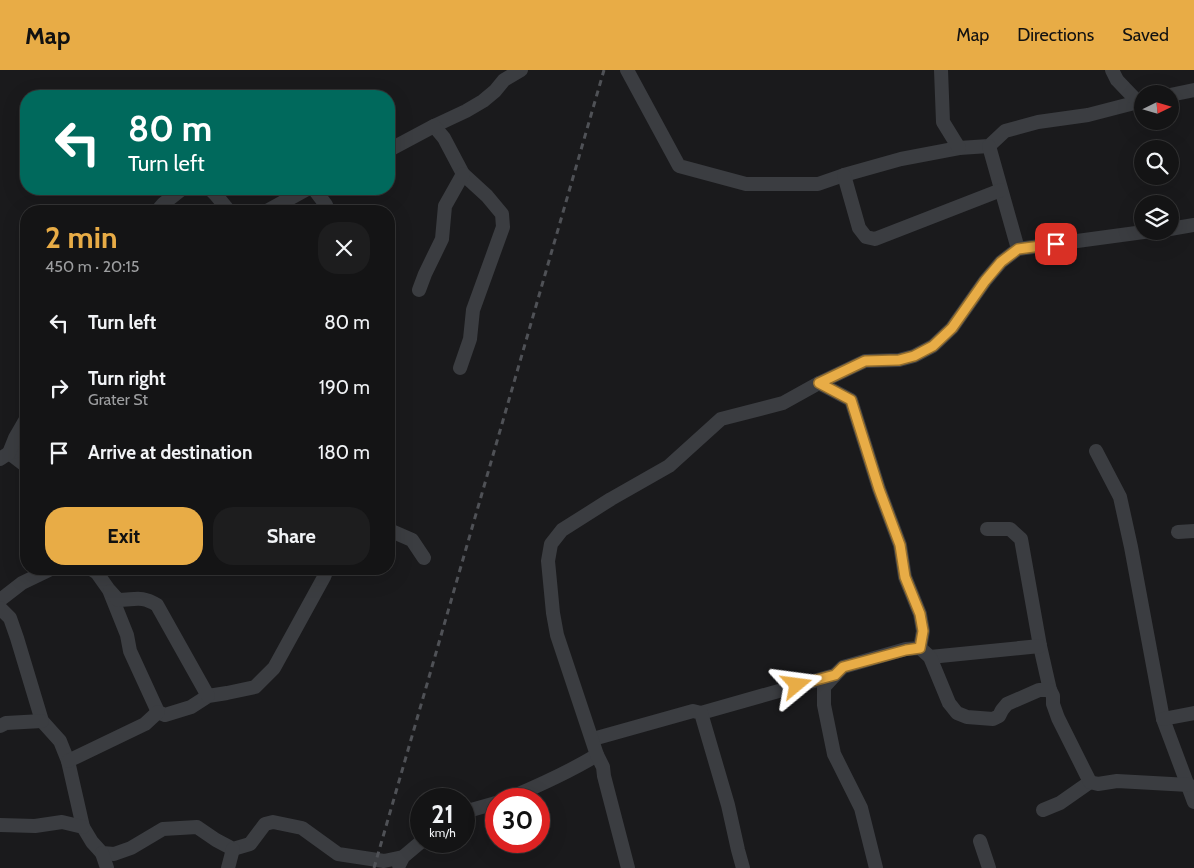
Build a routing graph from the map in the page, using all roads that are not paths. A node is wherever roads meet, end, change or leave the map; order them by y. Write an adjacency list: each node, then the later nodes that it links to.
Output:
1 (521, 70): 9 (street)
2 (627, 70): 14 (street)
3 (941, 70): 12 (street)
4 (1112, 70): 7 (street)
5 (1194, 90): 6 (street)
6 (1179, 93)
7 (1134, 96)
8 (1134, 104): 10 (street)
9 (434, 126): 11 (street); 13 (street)
10 (989, 146): 12 (street); 15 (street)
11 (395, 147)
12 (959, 148): 14 (street)
13 (463, 174): 26 (street); 27 (street)
14 (844, 175): 15 (street)
15 (1001, 190): 25 (street)
16 (174, 195): 19 (street)
17 (216, 195): 20 (street)
18 (296, 195): 21 (street)
19 (162, 205)
20 (224, 205)
21 (278, 205)
22 (1194, 225): 23 (street)
23 (1179, 228)
24 (1134, 233): 25 (street)
25 (1018, 249): 28 (street)
26 (420, 290)
27 (460, 368)
28 (819, 383): 46 (street); 56 (street)
29 (20, 429): 32 (street)
30 (20, 450): 32 (street)
31 (1096, 451): 53 (street)
32 (5, 456): 33 (street)
33 (20, 463)
34 (987, 529): 45 (street)
35 (1194, 531): 36 (street)
36 (1178, 532)
37 (395, 533): 38 (street)
38 (424, 558)
39 (39, 575): 43 (street)
40 (98, 575): 42 (street)
41 (324, 575): 49 (street)
42 (109, 590): 49 (street); 50 (street)
43 (0, 600)
44 (0, 608): 54 (street)
45 (1040, 646): 46 (street); 48 (street)
46 (925, 652): 47 (street); 48 (street)
47 (835, 675): 51 (street); 75 (street)
48 (1050, 690): 59 (street)
49 (208, 696): 50 (street)
50 (158, 712): 58 (street)
51 (701, 712): 56 (street); 74 (street)
52 (1194, 713): 53 (street)
53 (1163, 719): 60 (street)
54 (42, 721): 55 (street); 58 (street)
55 (0, 726)
56 (593, 740): 57 (street)
57 (597, 755): 61 (street); 73 (street)
58 (68, 761): 65 (street)
59 (1090, 782): 60 (street); 63 (street)
60 (1188, 785): 62 (street)
61 (533, 788)
62 (1194, 802)
63 (1043, 810)
64 (0, 825): 65 (street)
65 (82, 827): 68 (street)
66 (980, 841): 76 (street)
67 (233, 849): 68 (street); 70 (street); 72 (street)
68 (102, 853): 71 (street)
69 (410, 853): 70 (street)
70 (400, 863)
71 (107, 868)
72 (228, 868)
73 (628, 868)
74 (743, 868)
75 (876, 868)
76 (990, 868)

